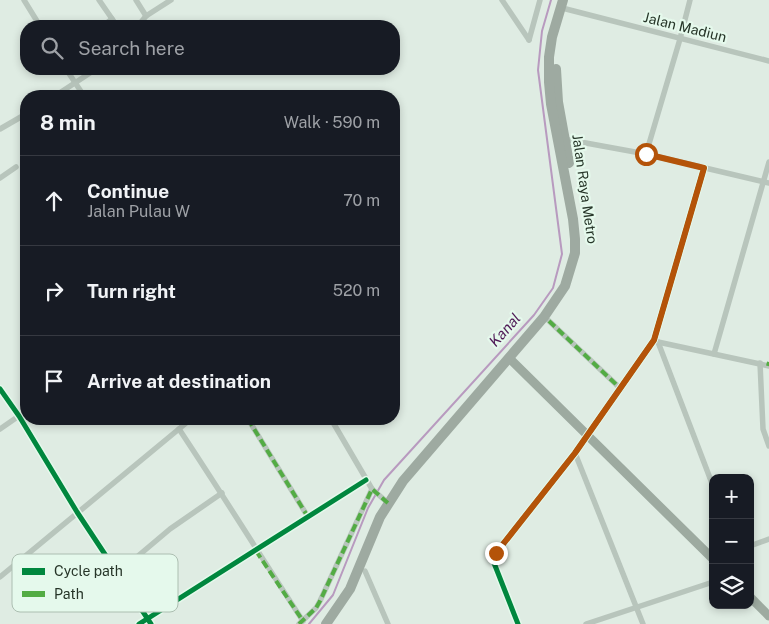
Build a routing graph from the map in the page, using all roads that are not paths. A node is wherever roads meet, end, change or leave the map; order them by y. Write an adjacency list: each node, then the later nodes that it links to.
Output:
1 (24, 0): 11 (street)
2 (99, 0): 10 (street)
3 (136, 0): 9 (street)
4 (171, 0): 9 (street)
5 (502, 0): 6 (street)
6 (540, 0)
7 (690, 0): 13 (street)
8 (566, 3): 13 (street, Jalan Madiun); 22 (highway)
9 (146, 16): 12 (street)
10 (112, 19)
11 (36, 20)
12 (143, 20)
13 (680, 39): 14 (street, Jalan Madiun); 23 (street)
14 (769, 61)
15 (70, 75): 17 (street)
16 (88, 75): 17 (street)
17 (75, 84): 18 (street); 19 (street)
18 (65, 90)
19 (80, 90)
20 (20, 118): 21 (street)
21 (0, 130)
22 (562, 144): 23 (street); 27 (highway)
23 (646, 154): 26 (street)
24 (769, 162): 29 (street)
25 (16, 167): 28 (street)
26 (704, 168): 29 (street); 31 (street)
27 (567, 174): 30 (highway, Jalan Raya Metro); 33 (highway)
28 (0, 178)
29 (766, 182): 32 (street)
30 (549, 321): 33 (highway, Jalan Raya Metro); 37 (street)
31 (656, 341): 32 (street); 37 (street); 48 (street)
32 (714, 354): 34 (street)
33 (511, 360): 45 (main road); 52 (highway); 63 (highway)
34 (760, 363): 35 (street); 46 (street)
35 (769, 364)
36 (0, 389): 38 (street)
37 (621, 389): 45 (street)
38 (19, 416): 43 (street)
39 (24, 425): 53 (street)
40 (184, 425): 44 (street)
41 (252, 425): 54 (street)
42 (335, 425): 49 (street)
43 (0, 429)
44 (179, 429): 51 (street); 53 (street)
45 (587, 436): 47 (street); 61 (main road)
46 (769, 446)
47 (575, 453): 68 (street); 77 (street)
48 (709, 476)
49 (366, 480): 50 (street); 54 (street)
50 (373, 491): 52 (street); 72 (street)
51 (222, 493): 57 (street); 60 (street)
52 (386, 502): 74 (highway)
53 (77, 512): 58 (street); 59 (street)
54 (308, 517): 57 (street)
55 (769, 539): 56 (street)
56 (754, 545)
57 (256, 550): 67 (street); 72 (street)
58 (29, 554)
59 (105, 554)
60 (140, 554)
61 (709, 555)
62 (12, 568): 64 (street)
63 (365, 571): 75 (highway); 76 (street)
64 (0, 577)
65 (709, 583): 68 (street)
66 (754, 601): 70 (main road)
67 (178, 602)
68 (637, 607): 78 (street); 79 (street)
69 (163, 612): 71 (street)
70 (769, 616)
71 (149, 621): 73 (street)
72 (301, 622)
73 (139, 624)
74 (326, 624)
75 (335, 624)
76 (388, 624)
77 (518, 624)
78 (586, 624)
79 (643, 624)

